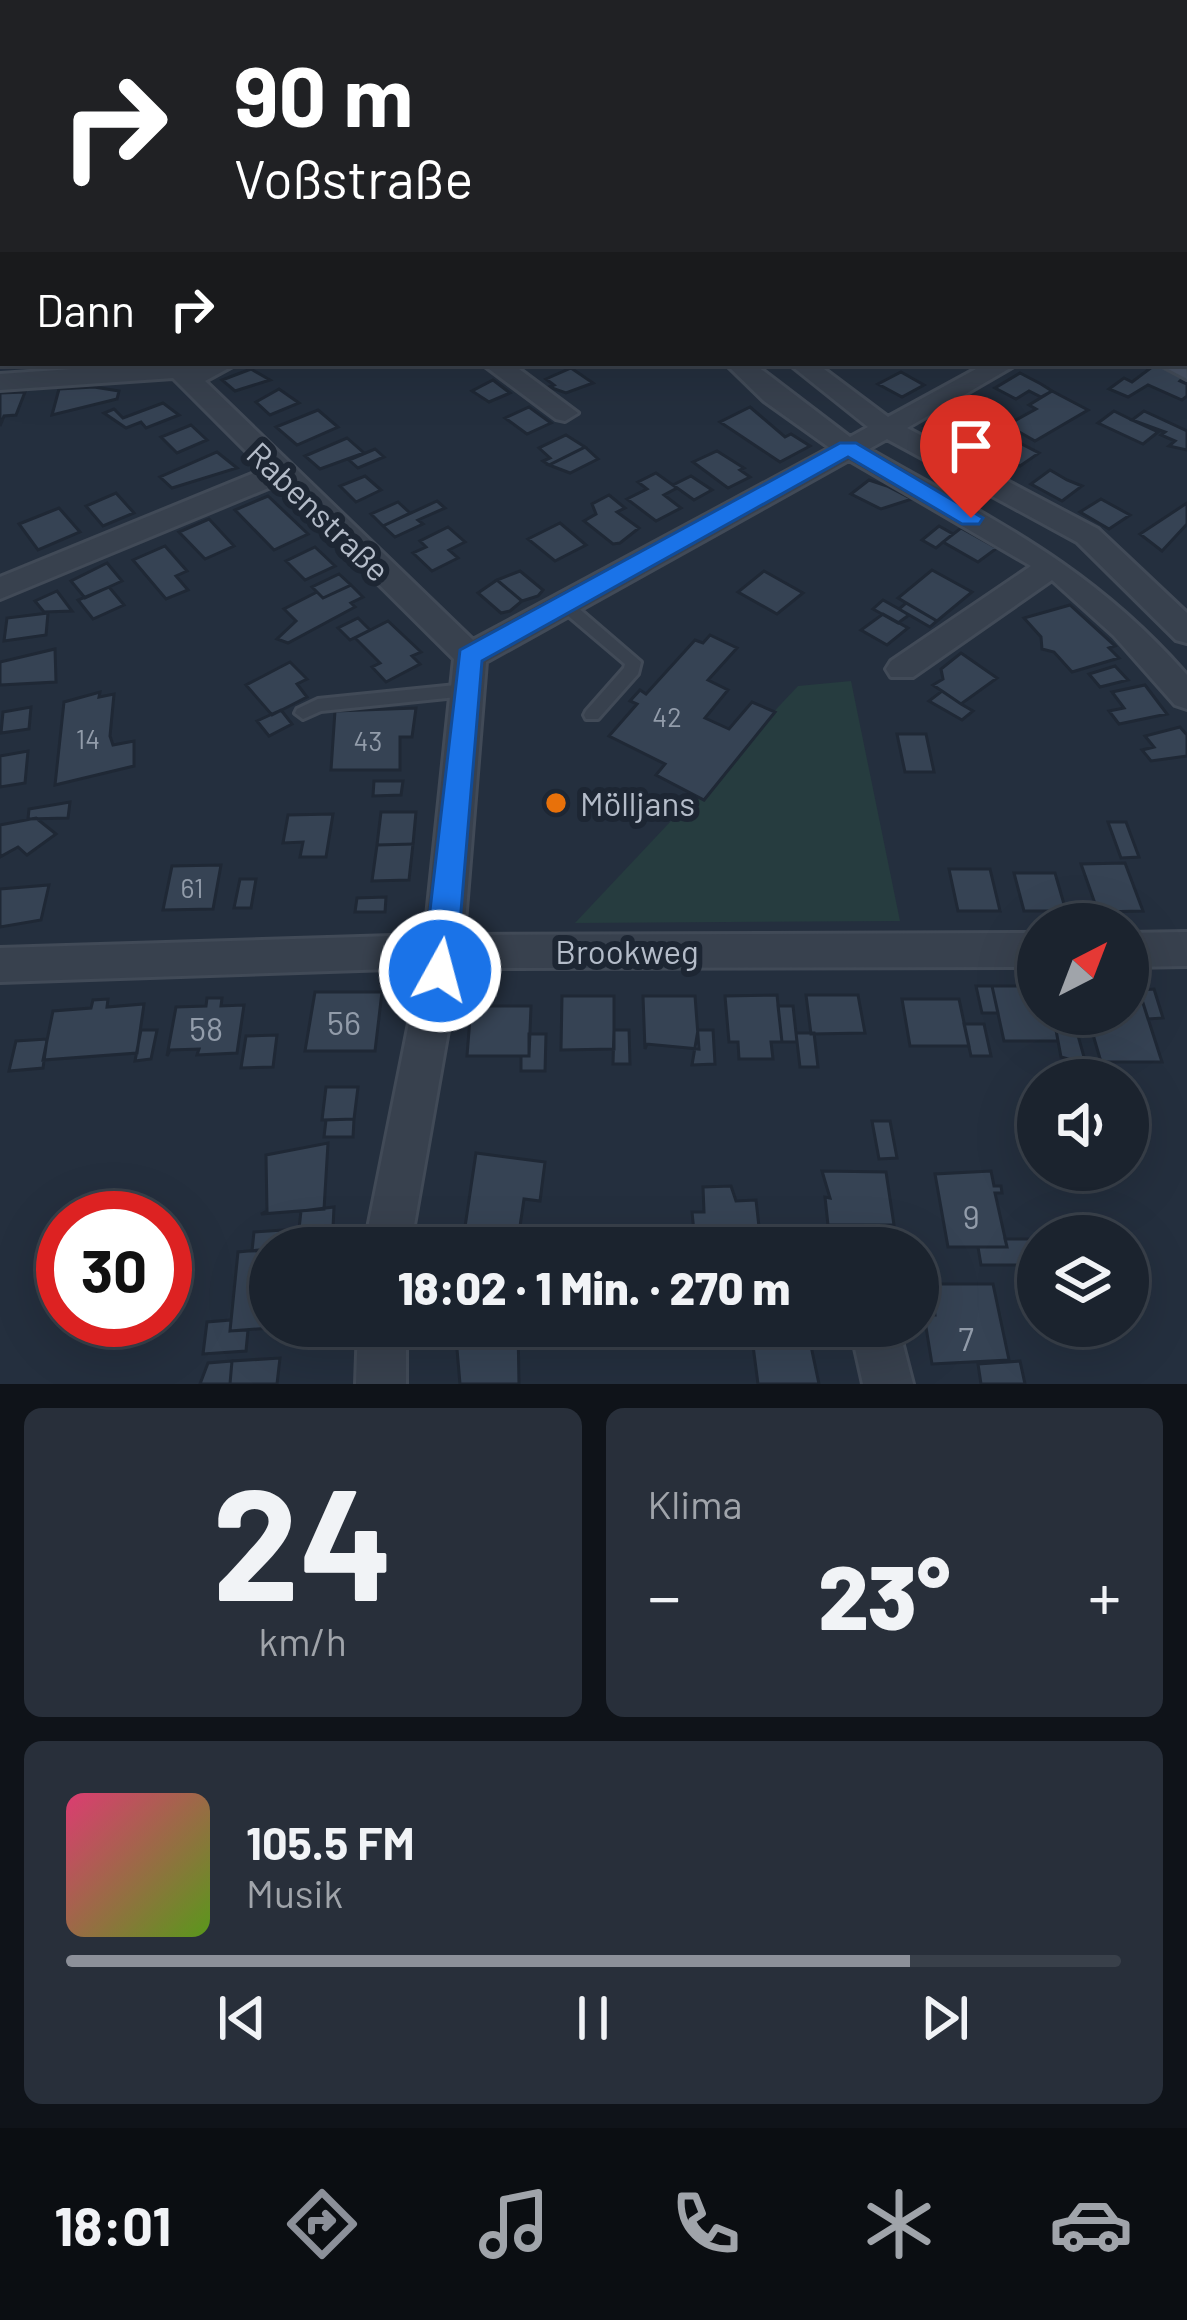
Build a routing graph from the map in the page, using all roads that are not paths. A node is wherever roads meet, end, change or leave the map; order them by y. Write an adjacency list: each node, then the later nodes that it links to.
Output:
1 (207, 366): 6 (street)
2 (498, 366): 8 (street)
3 (741, 366): 10 (street)
4 (804, 366): 9 (street)
5 (1000, 366): 9 (street)
6 (177, 371): 7 (street); 11 (street, Rabenstraße)
7 (0, 382)
8 (565, 413)
9 (886, 427): 10 (street); 15 (street)
10 (848, 448): 12 (street); 14 (street)
11 (280, 473): 13 (street); 17 (street, Rabenstraße)
12 (1052, 566): 16 (street); 18 (street)
13 (0, 589)
14 (564, 604): 17 (street); 20 (lane)
15 (1187, 632)
16 (902, 669)
17 (468, 673): 19 (lane); 24 (street)
18 (1186, 694)
19 (303, 712)
20 (592, 716)
21 (1017, 950): 24 (street, Brookweg)
22 (1149, 950): 23 (street)
23 (1187, 950)
24 (443, 951): 25 (street, Brookweg); 26 (street)
25 (0, 965)
26 (391, 1227)
27 (382, 1347): 29 (street)
28 (879, 1347): 30 (street)
29 (381, 1384)
30 (888, 1384)

